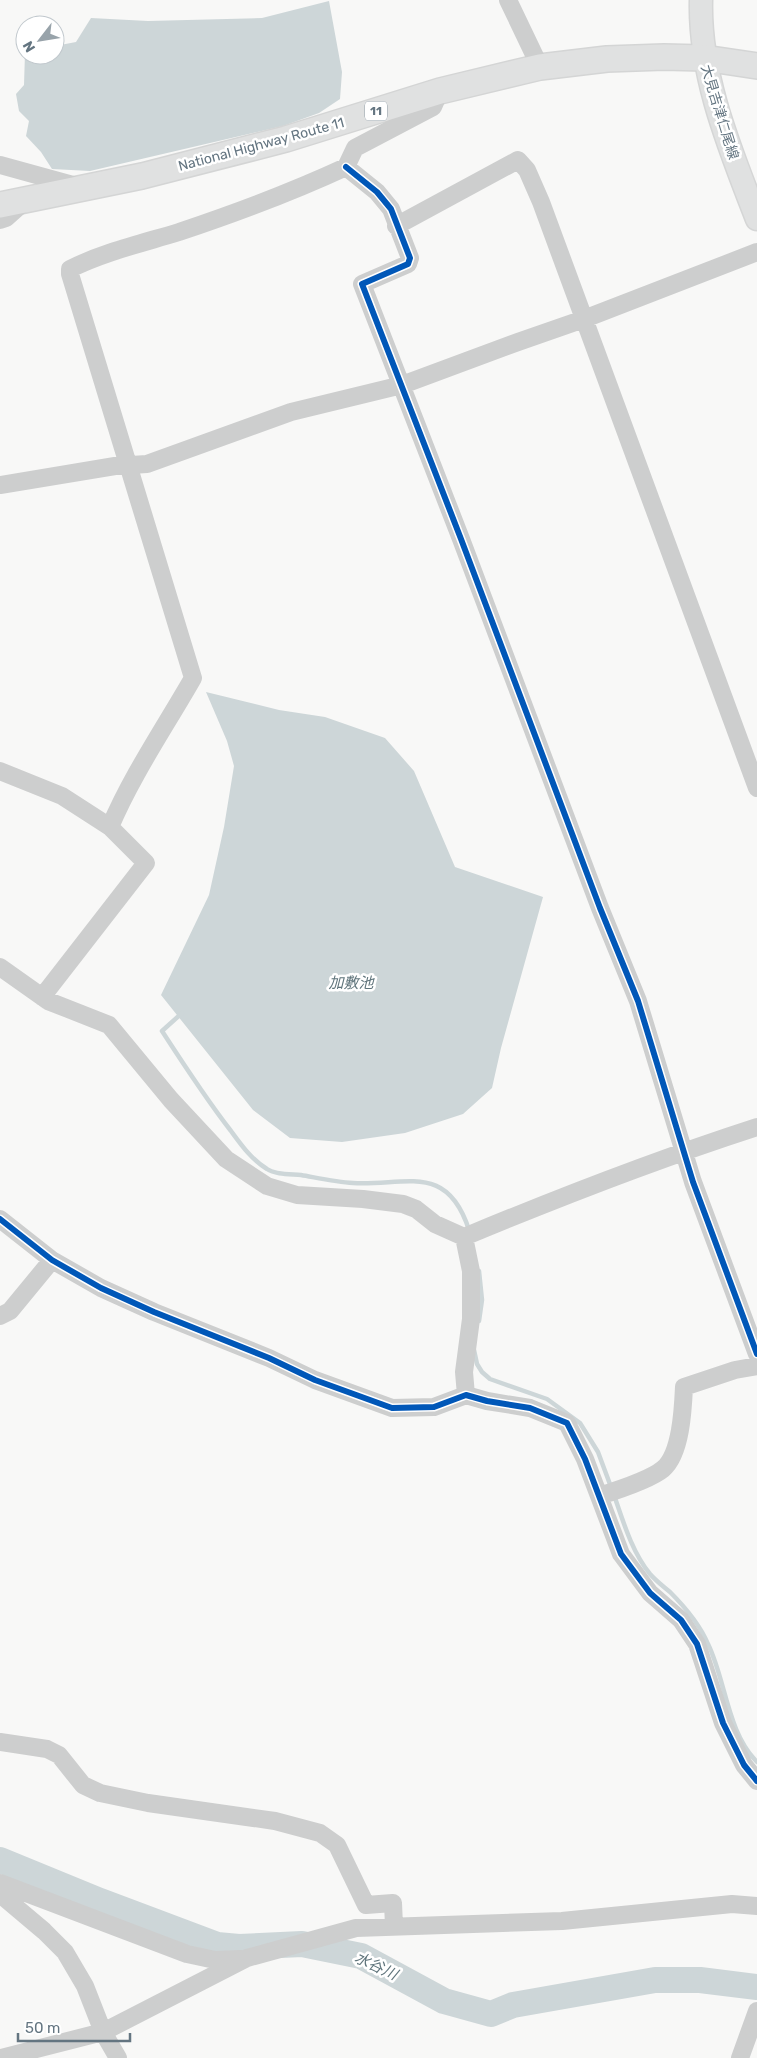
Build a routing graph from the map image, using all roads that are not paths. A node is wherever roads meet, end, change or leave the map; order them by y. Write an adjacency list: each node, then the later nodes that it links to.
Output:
1 (508, 0): 5 (street)
2 (701, 0): 3 (main road, 大見吉津仁尾線)
3 (704, 58): 4 (highway, National Highway Route 11 / 11); 5 (highway, National Highway Route 11 / 11); 12 (main road, 大見吉津仁尾線)
4 (757, 66)
5 (540, 67): 6 (highway, National Highway Route 11 / 11)
6 (440, 91): 8 (street); 9 (highway, National Highway Route 11 / 11)
7 (0, 165): 9 (street)
8 (346, 166): 14 (street); 18 (street)
9 (80, 187): 10 (highway, National Highway Route 11 / 11)
10 (27, 199): 11 (highway, National Highway Route 11 / 11); 13 (street)
11 (0, 205)
12 (757, 219)
13 (0, 220)
14 (396, 226): 16 (street); 17 (street)
15 (757, 252): 16 (street)
16 (584, 319): 17 (street); 21 (street)
17 (402, 385): 18 (street); 26 (street)
18 (130, 466): 19 (street); 22 (street)
19 (0, 485)
20 (0, 771): 22 (street)
21 (757, 788)
22 (110, 827): 24 (street)
23 (0, 967): 24 (street)
24 (42, 997): 28 (street)
25 (757, 1127): 26 (street)
26 (684, 1152): 28 (street); 31 (street)
27 (0, 1219): 29 (street)
28 (464, 1237): 33 (street)
29 (52, 1260): 30 (street); 33 (street)
30 (0, 1316)
31 (757, 1354)
32 (757, 1366): 34 (street)
33 (466, 1395): 34 (street)
34 (607, 1493): 36 (street)
35 (0, 1742): 40 (street)
36 (757, 1781)
37 (0, 1883): 41 (street)
38 (0, 1894): 43 (street)
39 (757, 1906): 40 (street)
40 (394, 1926): 41 (street)
41 (247, 1958): 43 (street)
42 (757, 2011): 46 (street)
43 (103, 2032): 44 (street); 45 (street)
44 (1, 2058)
45 (118, 2058)
46 (740, 2058)

